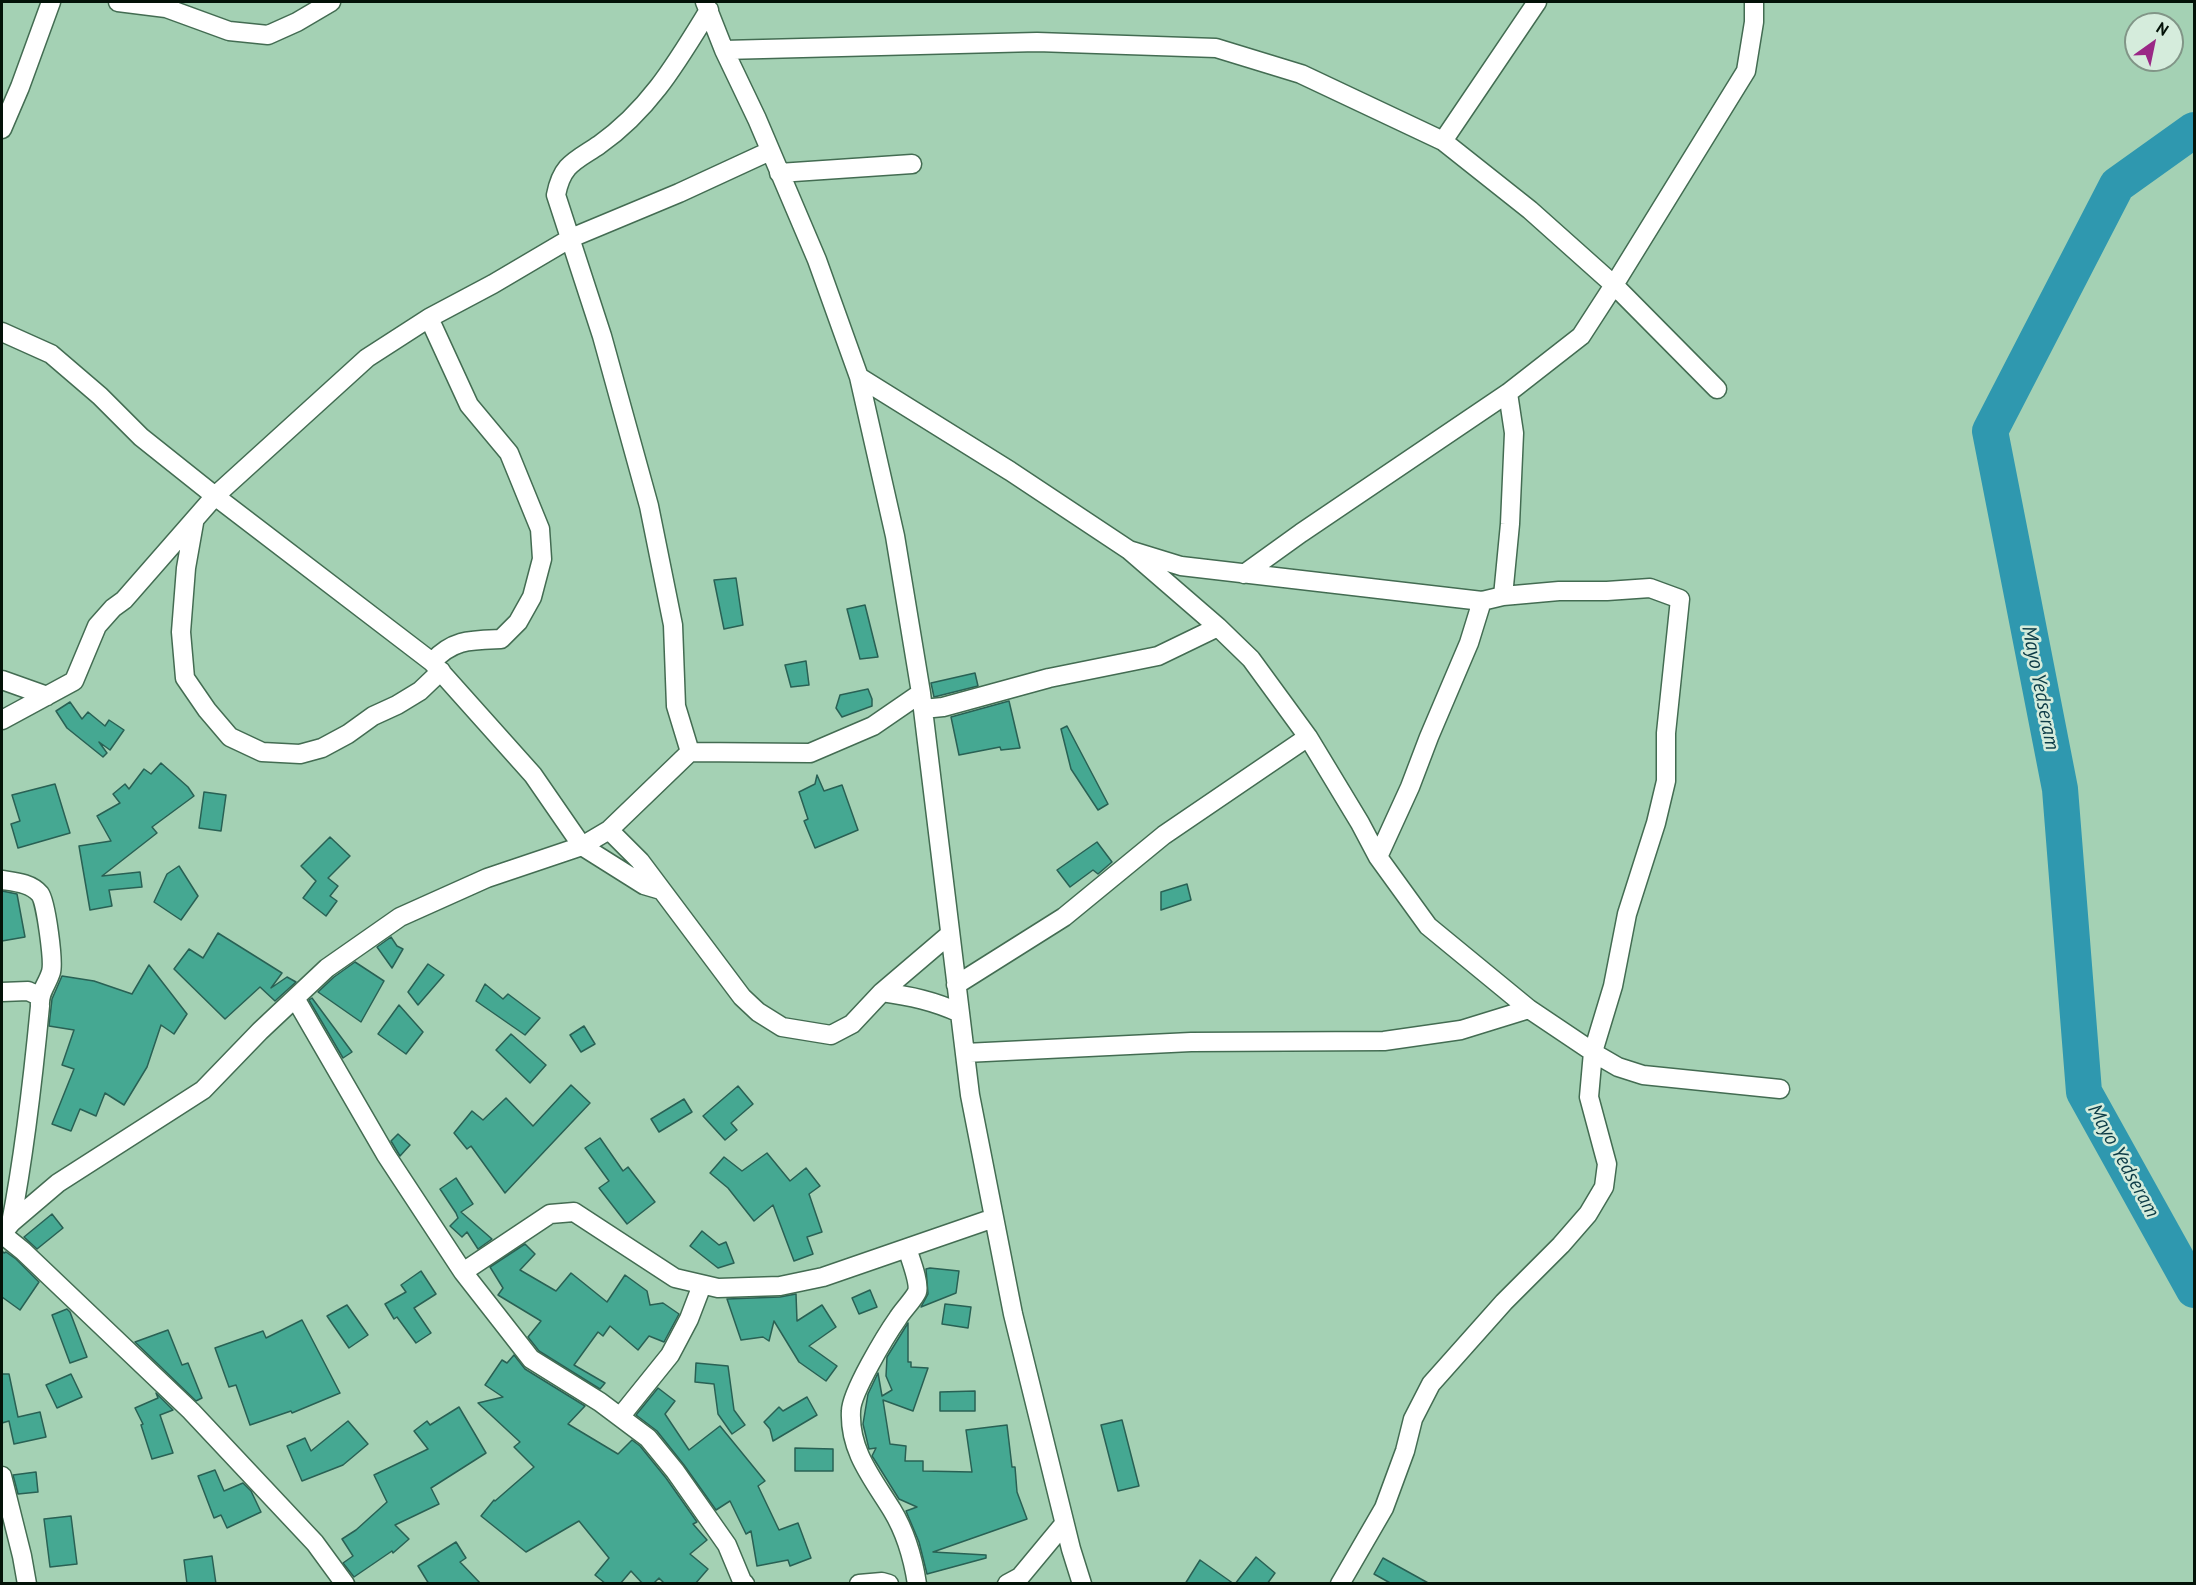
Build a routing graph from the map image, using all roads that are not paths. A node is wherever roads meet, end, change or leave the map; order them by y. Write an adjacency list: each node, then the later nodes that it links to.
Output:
1 (51, 2): 8 (street)
2 (118, 2): 3 (street)
3 (331, 2)
4 (1537, 2): 9 (street)
5 (1754, 2): 14 (street)
6 (707, 6): 7 (street); 13 (street)
7 (724, 50): 9 (street); 10 (street)
8 (2, 129)
9 (1443, 141): 14 (street)
10 (771, 151): 12 (street); 13 (street)
11 (912, 164): 12 (street)
12 (779, 173): 17 (street)
13 (571, 238): 15 (street); 33 (street)
14 (1614, 285): 18 (street); 19 (street)
15 (429, 318): 20 (street); 27 (street)
16 (4, 338): 20 (street)
17 (859, 377): 22 (street); 30 (street)
18 (1717, 389)
19 (1508, 393): 23 (street); 24 (street)
20 (215, 496): 21 (street); 27 (street)
21 (194, 521): 27 (street); 29 (street)
22 (1129, 550): 23 (street); 26 (street)
23 (1244, 574): 25 (street)
24 (1503, 596): 25 (street); 47 (street)
25 (1482, 601): 36 (street)
26 (1218, 627): 30 (street); 32 (street)
27 (436, 667): 35 (street)
28 (2, 680): 29 (street)
29 (47, 696): 31 (street)
30 (922, 701): 33 (street); 39 (street)
31 (2, 720)
32 (1308, 737): 36 (street); 40 (street)
33 (690, 752): 34 (street)
34 (609, 830): 35 (street); 38 (street)
35 (582, 846): 38 (street); 44 (street)
36 (1378, 857): 45 (street)
37 (2, 880): 43 (street)
38 (661, 890): 42 (street)
39 (950, 934): 40 (street); 42 (street)
40 (956, 985): 46 (street)
41 (2, 992): 43 (street)
42 (882, 992): 46 (street)
43 (39, 996): 51 (street)
44 (295, 998): 51 (street); 53 (street)
45 (1528, 1009): 47 (street); 48 (street)
46 (960, 1013): 48 (street)
47 (1593, 1052): 49 (street); 67 (street)
48 (965, 1053): 50 (street)
49 (1780, 1089)
50 (994, 1218): 52 (street); 58 (street)
51 (5, 1230): 61 (street)
52 (907, 1248): 54 (street); 65 (street)
53 (463, 1272): 54 (street); 55 (street)
54 (702, 1285): 55 (street)
55 (620, 1417): 62 (street)
56 (2, 1476): 57 (street)
57 (4, 1497): 60 (street)
58 (1064, 1524): 59 (street); 66 (street)
59 (1015, 1581)
60 (27, 1584)
61 (345, 1584)
62 (745, 1584)
63 (858, 1584): 64 (street)
64 (889, 1584)
65 (917, 1584)
66 (1082, 1584)
67 (1340, 1584)

